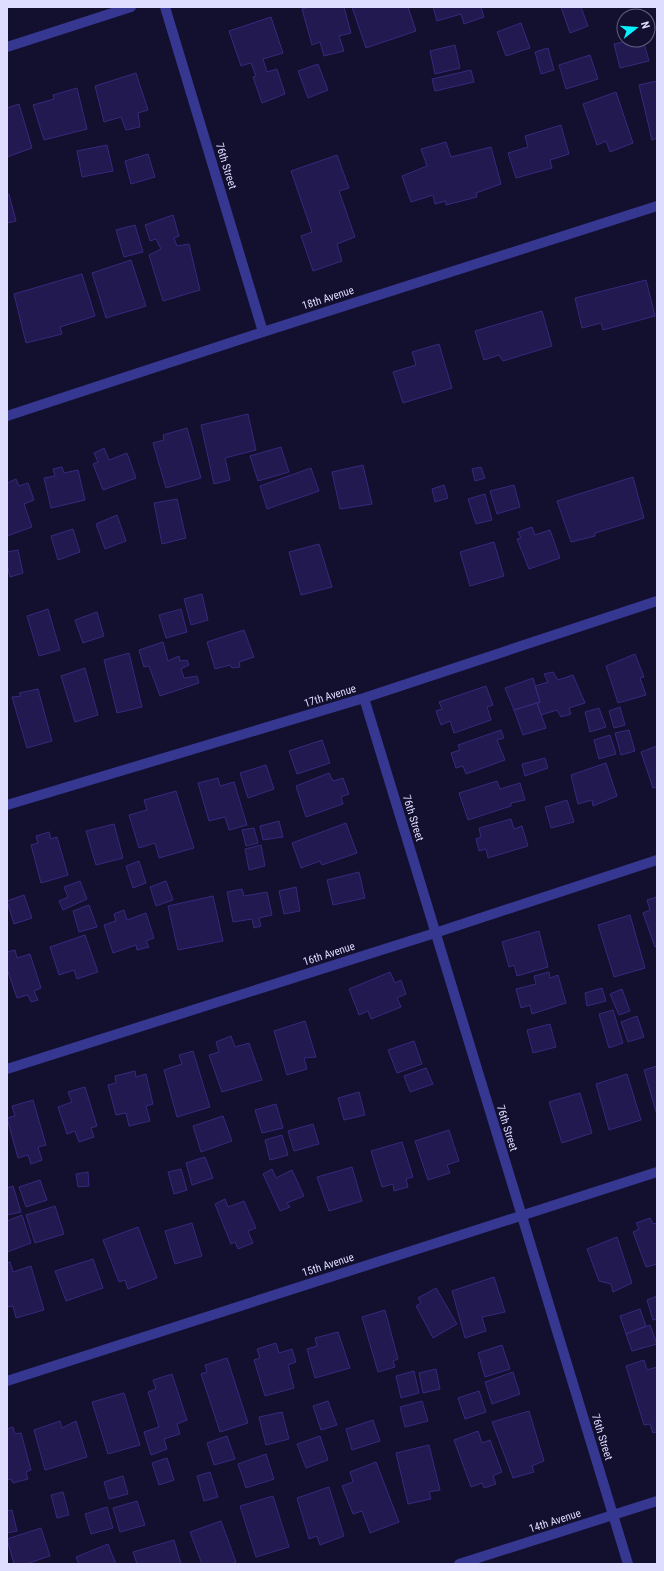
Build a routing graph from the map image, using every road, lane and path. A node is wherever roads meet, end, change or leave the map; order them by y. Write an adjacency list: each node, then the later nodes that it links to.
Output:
1 (131, 7): 3 (street)
2 (165, 7): 5 (street, 76th Street)
3 (7, 47)
4 (657, 206): 5 (street, 18th Avenue)
5 (263, 332): 6 (street, 18th Avenue)
6 (7, 416)
7 (657, 600): 8 (street, 17th Avenue)
8 (364, 698): 9 (street, 17th Avenue); 11 (street, 76th Street)
9 (7, 805)
10 (657, 860): 11 (street, 16th Avenue)
11 (435, 933): 12 (street, 16th Avenue); 14 (street, 76th Street)
12 (7, 1069)
13 (657, 1172): 14 (street, 15th Avenue)
14 (522, 1215): 15 (street, 15th Avenue); 17 (street, 76th Street)
15 (7, 1381)
16 (657, 1501): 17 (street, 14th Avenue)
17 (613, 1515): 18 (street, 14th Avenue); 19 (street, 76th Street)
18 (459, 1564)
19 (628, 1564)

